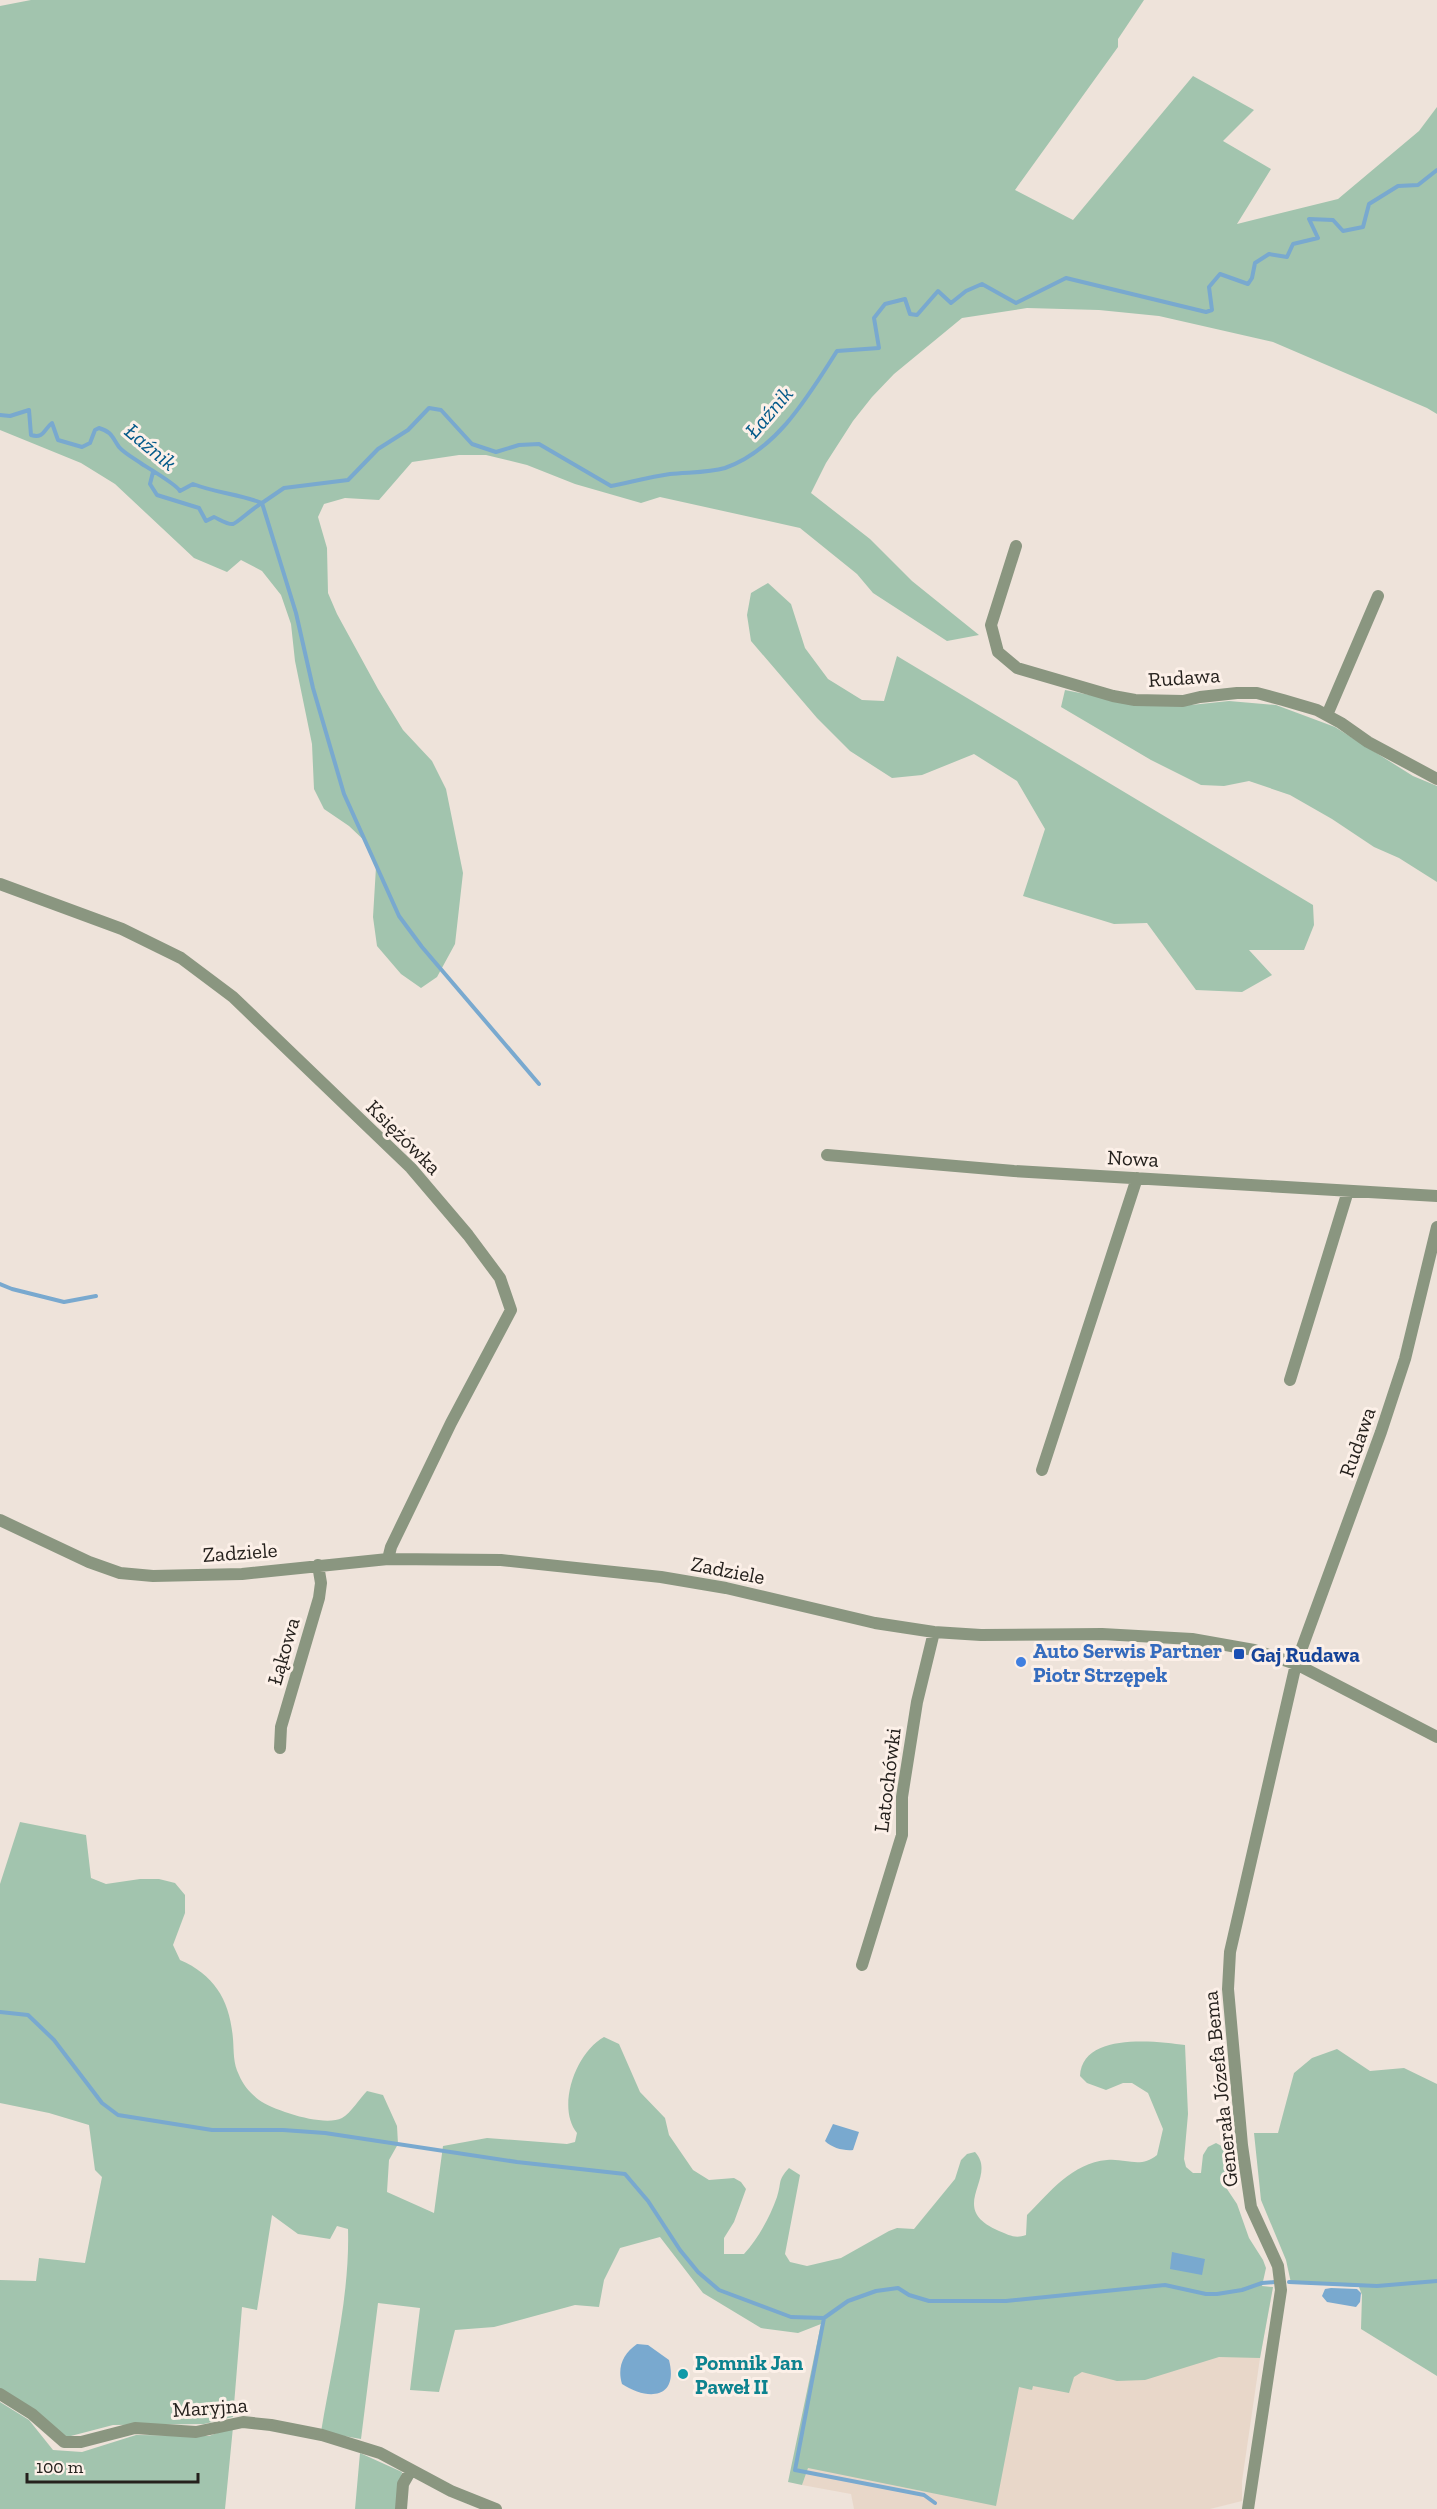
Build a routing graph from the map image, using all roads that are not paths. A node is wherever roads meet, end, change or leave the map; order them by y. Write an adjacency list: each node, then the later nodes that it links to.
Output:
1 (1016, 546): 3 (street, Rudawa)
2 (1378, 596): 3 (street)
3 (1327, 715): 4 (street, Rudawa)
4 (1437, 779)
5 (0, 884): 14 (street, Księżówka)
6 (827, 1155): 7 (street, Nowa)
7 (1137, 1178): 8 (street, Nowa); 12 (street)
8 (1348, 1191): 9 (street, Nowa); 11 (street)
9 (1437, 1196)
10 (1437, 1227): 17 (street, Rudawa)
11 (1290, 1380)
12 (1041, 1470)
13 (0, 1520): 15 (street, Zadziele)
14 (388, 1558): 15 (street, Zadziele); 16 (street, Zadziele)
15 (318, 1564): 19 (street, Łąkowa)
16 (934, 1632): 17 (street, Zadziele); 20 (street, Latochówki)
17 (1296, 1664): 18 (street, Zadziele); 25 (street, Generała Józefa Bema)
18 (1437, 1737)
19 (280, 1748)
20 (862, 1965)
21 (0, 2394): 22 (street, Maryjna)
22 (411, 2470): 23 (street); 24 (street, Maryjna)
23 (401, 2509)
24 (496, 2509)
25 (1248, 2509)

